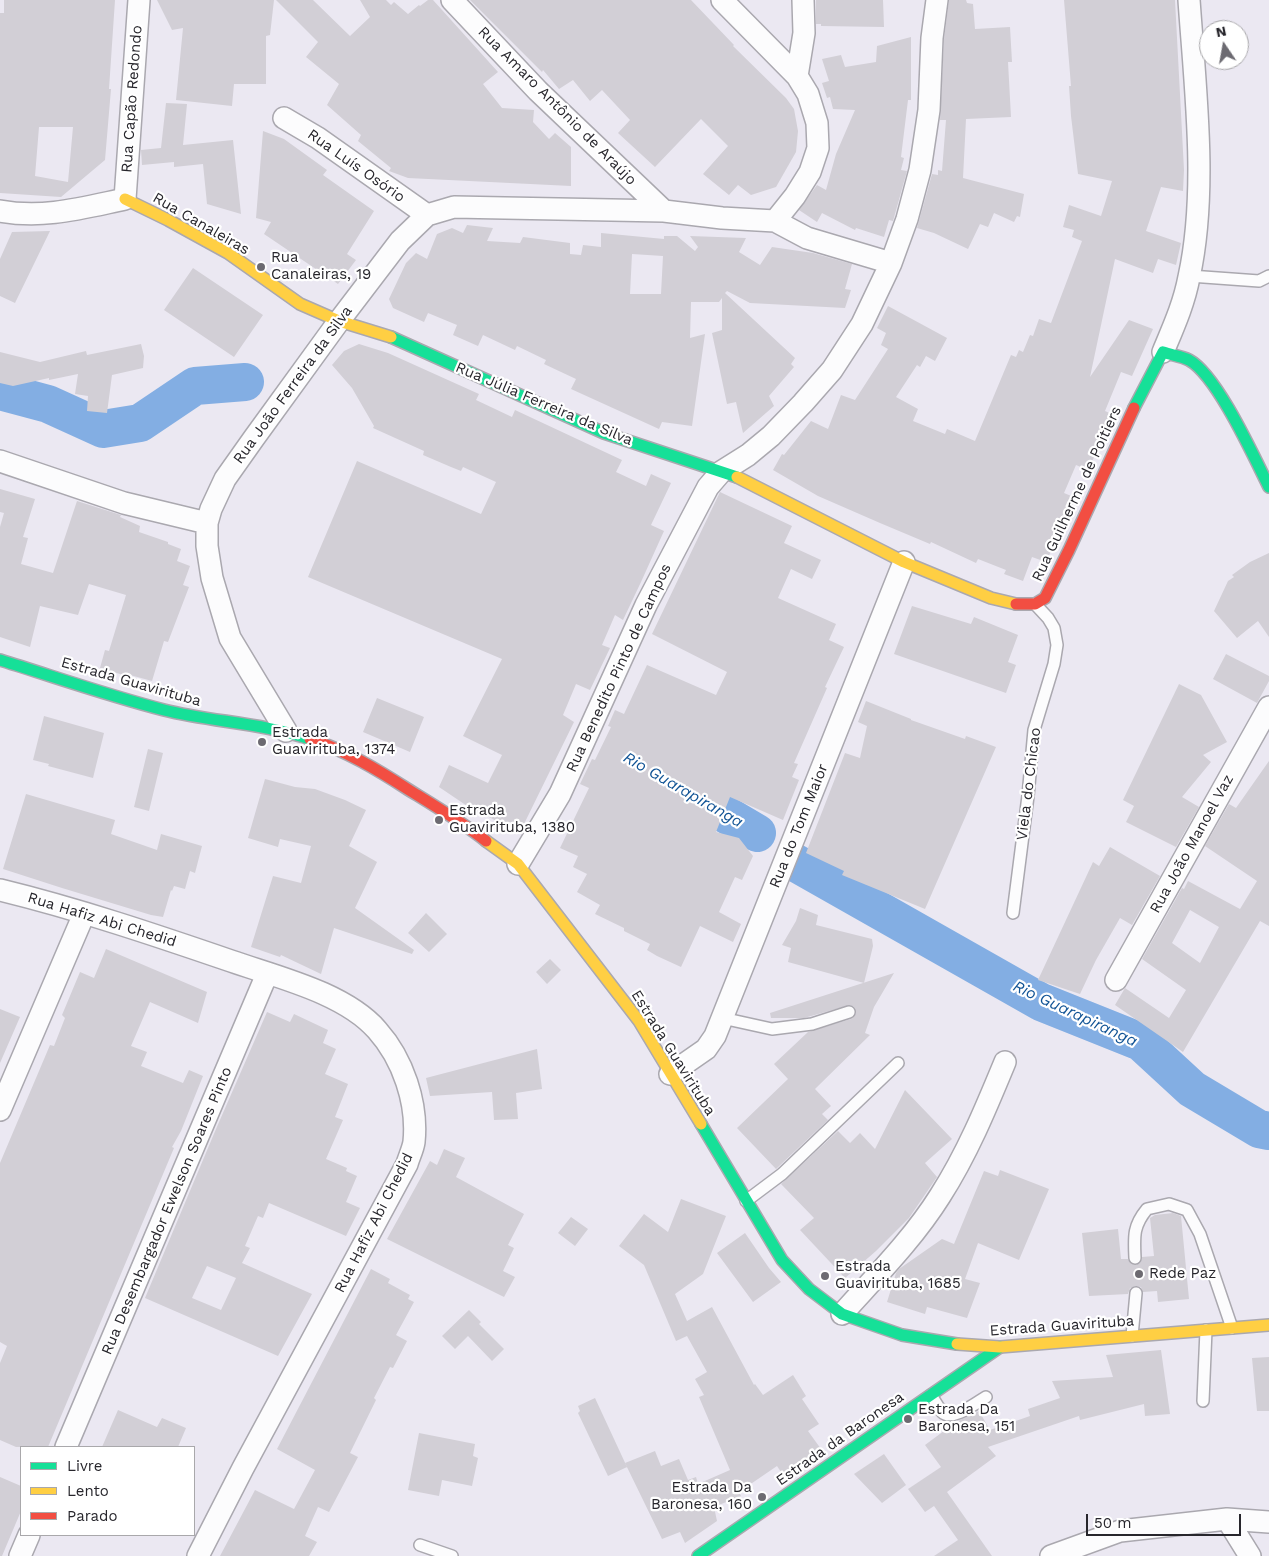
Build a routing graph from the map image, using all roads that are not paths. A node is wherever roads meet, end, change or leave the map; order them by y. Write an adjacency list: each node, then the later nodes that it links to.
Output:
1 (140, 0): 9 (street, Rua Capão Redondo)
2 (452, 0): 11 (street, Rua Amaro Antônio de Araújo)
3 (722, 0): 7 (street)
4 (803, 0): 7 (street)
5 (937, 0): 14 (street)
6 (1189, 0): 15 (street)
7 (797, 76): 13 (street)
8 (284, 118): 12 (street, Rua Luís Osório)
9 (125, 198): 10 (street); 17 (street, Rua Canaleiras)
10 (0, 211)
11 (664, 211): 12 (street); 13 (street)
12 (427, 215): 17 (street, Rua João Ferreira da Silva)
13 (775, 221): 14 (street)
14 (891, 263): 20 (street)
15 (1190, 276): 16 (lane); 18 (street)
16 (1269, 276)
17 (339, 321): 20 (street, Rua Júlia Ferreira da Silva); 22 (street, Rua João Ferreira da Silva)
18 (1163, 352): 21 (street); 24 (street, Rua Guilherme de Poitiers)
19 (0, 461): 22 (street)
20 (721, 472): 23 (street, Rua Guilherme de Poitiers); 28 (street, Rua Benedito Pinto de Campos)
21 (1269, 487)
22 (207, 523): 27 (street, Rua João Ferreira da Silva)
23 (904, 562): 24 (street, Rua Guilherme de Poitiers); 35 (street, Rua do Tom Maior)
24 (1035, 604): 30 (lane, Viela do Chicao)
25 (0, 660): 27 (street, Estrada Guavirituba)
26 (1269, 707): 33 (street, Rua João Manoel Vaz)
27 (286, 731): 28 (street, Estrada Guavirituba)
28 (518, 864): 38 (street, Estrada Guavirituba)
29 (0, 890): 31 (street, Rua Hafiz Abi Chedid)
30 (1013, 913)
31 (84, 914): 32 (street, Rua Hafiz Abi Chedid); 39 (street)
32 (267, 974): 52 (street, Rua Desembargador Ewelson Soares Pinto); 58 (street, Rua Hafiz Abi Chedid)
33 (1116, 980)
34 (849, 1012): 35 (lane)
35 (722, 1018): 38 (street, Rua do Tom Maior)
36 (1005, 1062): 43 (street)
37 (898, 1063): 40 (lane)
38 (670, 1074): 40 (street, Estrada Guavirituba)
39 (0, 1110)
40 (746, 1201): 43 (street, Estrada Guavirituba)
41 (1135, 1258): 45 (lane)
42 (1136, 1293): 47 (lane)
43 (842, 1314): 48 (street, Estrada Guavirituba)
44 (1269, 1326): 45 (street, Estrada Guavirituba)
45 (1232, 1328): 46 (street, Estrada Guavirituba)
46 (1206, 1330): 47 (street, Estrada Guavirituba); 51 (lane)
47 (1132, 1336): 48 (street, Estrada Guavirituba)
48 (1000, 1347): 49 (street, Estrada da Baronesa)
49 (930, 1395): 50 (lane); 60 (street, Estrada da Baronesa)
50 (986, 1398)
51 (1204, 1401)
52 (66, 1446)
53 (1227, 1519): 54 (street); 61 (street); 62 (street)
54 (1269, 1522)
55 (29, 1536): 57 (street)
56 (420, 1544): 59 (lane)
57 (20, 1556)
58 (198, 1556)
59 (452, 1556)
60 (698, 1556)
61 (1051, 1556)
62 (1250, 1556)

